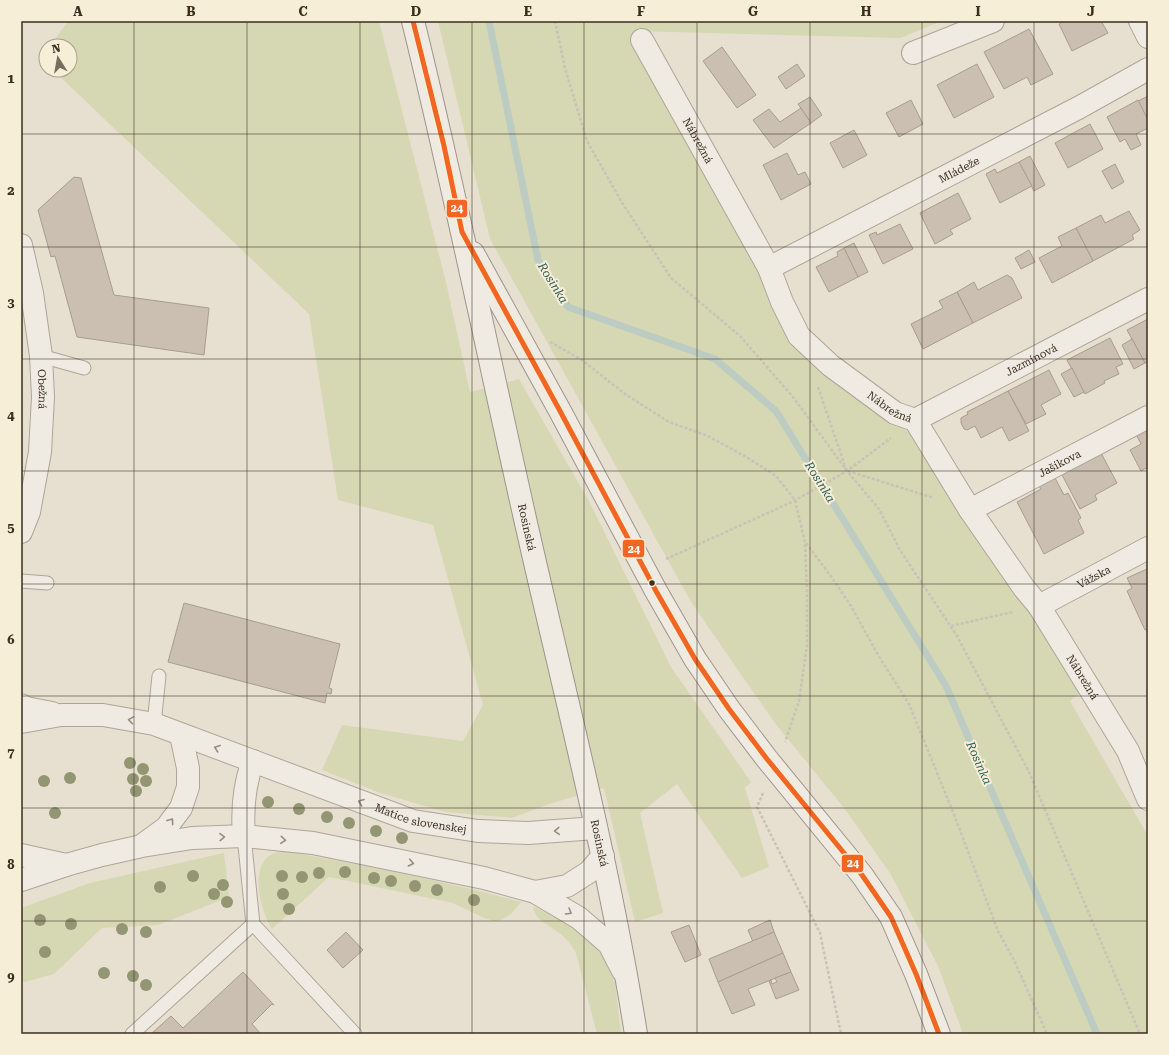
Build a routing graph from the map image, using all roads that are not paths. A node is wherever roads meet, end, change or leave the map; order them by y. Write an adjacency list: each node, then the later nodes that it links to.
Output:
1 (413, 21): 8 (street, Rosinská)
2 (993, 21): 6 (street)
3 (1140, 21): 4 (street)
4 (1148, 37)
5 (642, 40): 10 (street, Nábrežná)
6 (913, 53)
7 (1148, 69): 10 (street, Mládeže)
8 (462, 232): 30 (street, Rosinská); 43 (street)
9 (21, 245): 12 (street, Obežná)
10 (769, 268): 15 (street, Nábrežná)
11 (1148, 299): 15 (street, Jazmínová)
12 (41, 356): 13 (lane); 17 (street, Obežná)
13 (84, 368)
14 (1148, 417): 16 (street, Jašíkova)
15 (914, 420): 16 (street, Nábrežná)
16 (970, 510): 21 (street, Nábrežná)
17 (21, 532)
18 (1148, 548): 21 (street, Vážska)
19 (21, 580): 20 (lane)
20 (47, 583)
21 (1039, 606): 29 (street, Nábrežná)
22 (159, 676): 26 (lane)
23 (21, 705): 24 (street, Matice slovenskej)
24 (61, 715): 25 (street, Matice slovenskej); 26 (street, Matice slovenskej, one-way to 24)
25 (21, 722)
26 (154, 724): 27 (street, Matice slovenskej)
27 (181, 735): 28 (street, Matice slovenskej, one-way to 27); 32 (street, one-way to 27)
28 (254, 761): 30 (street, Matice slovenskej, one-way to 28); 31 (street)
29 (1148, 799)
30 (596, 828): 34 (street, Rosinská)
31 (244, 836): 32 (street, one-way to 31); 37 (street, one-way to 37); 38 (lane)
32 (142, 846): 35 (street)
33 (21, 855): 35 (street)
34 (603, 856): 37 (street); 39 (street, Rosinská)
35 (66, 865): 36 (street)
36 (21, 880)
37 (535, 892): 39 (street, one-way to 39)
38 (253, 924): 40 (lane); 41 (lane)
39 (627, 978): 42 (street, Rosinská)
40 (132, 1034)
41 (355, 1034)
42 (636, 1034)
43 (939, 1034)

